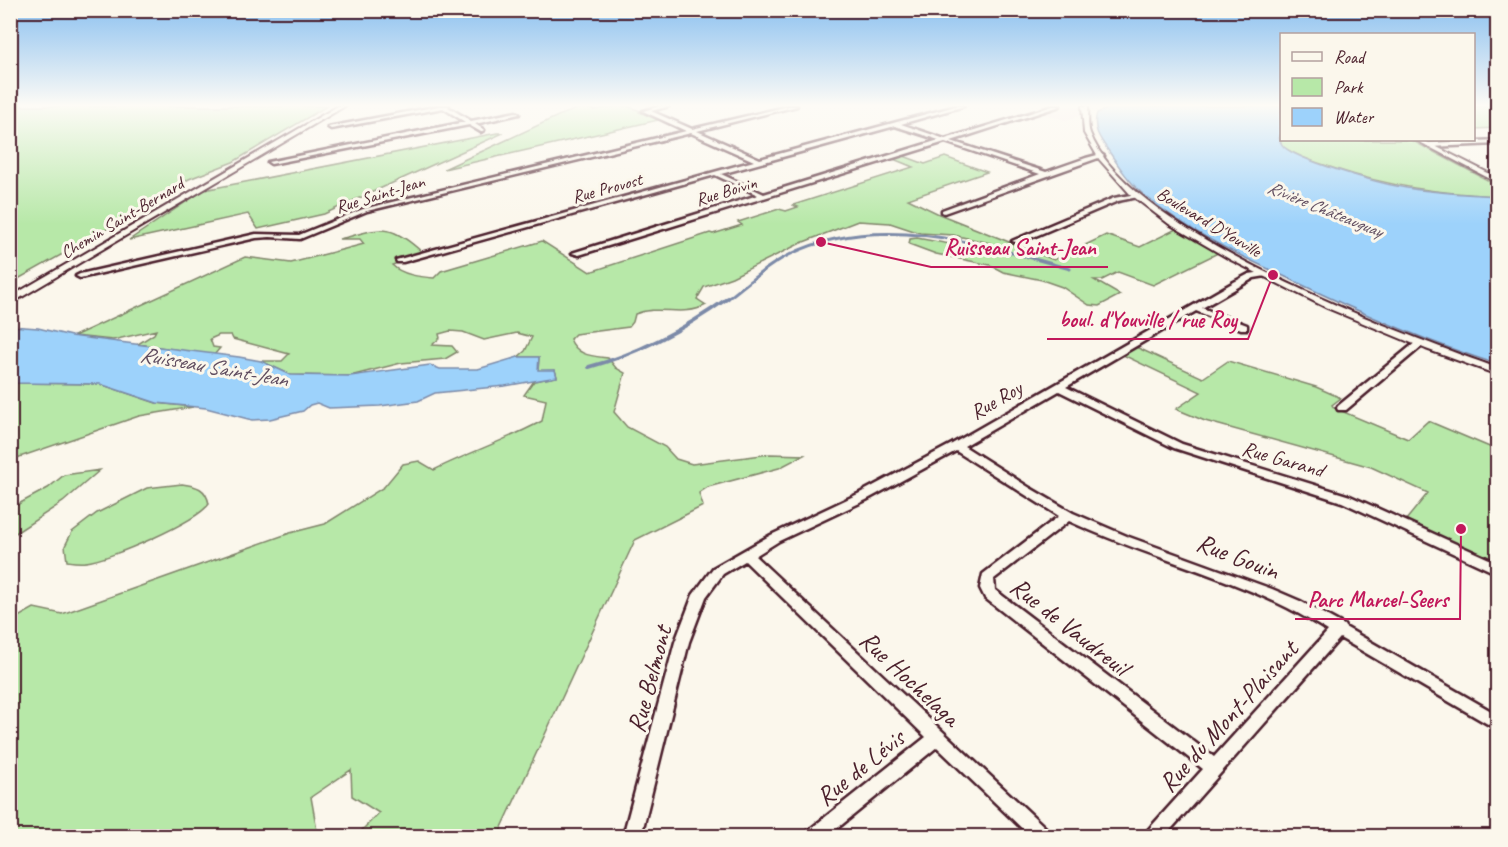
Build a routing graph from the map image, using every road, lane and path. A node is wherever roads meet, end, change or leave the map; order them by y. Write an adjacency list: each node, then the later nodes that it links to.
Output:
1 (275, 146): 26 (street, Chemin Saint-Bernard)
2 (355, 146): 11 (street)
3 (633, 146): 25 (street, Rue Saint-Jean)
4 (721, 146): 12 (street)
5 (818, 146): 12 (street, Rue Provost)
6 (926, 146): 18 (street, Rue Boivin)
7 (961, 146): 14 (street)
8 (1095, 146): 10 (street, Boulevard D'Youville)
9 (1430, 146): 15 (street)
10 (1101, 156): 14 (street); 19 (street, Boulevard D'Youville)
11 (271, 162)
12 (759, 162): 13 (street, Rue Provost)
13 (717, 174): 18 (street); 23 (street, Rue Provost)
14 (1046, 174): 20 (street)
15 (1486, 176): 16 (street); 17 (street)
16 (1497, 176)
17 (1497, 181)
18 (762, 195): 22 (street, Rue Boivin)
19 (1136, 196): 21 (street); 24 (street, Boulevard D'Youville)
20 (944, 211)
21 (1016, 241)
22 (576, 252)
23 (400, 260)
24 (1263, 274): 27 (street, Rue Roy); 29 (street, Boulevard D'Youville)
25 (80, 276)
26 (10, 301)
27 (1196, 308): 28 (street); 31 (street, Rue Roy)
28 (1244, 327)
29 (1419, 344): 30 (street, Boulevard D'Youville); 32 (street)
30 (1497, 372)
31 (1058, 387): 33 (street, Rue Roy); 36 (street, Rue Garand)
32 (1342, 408)
33 (956, 446): 34 (street, Rue Gouin); 35 (street, Rue Roy)
34 (1068, 515): 37 (street, Rue Gouin); 40 (street, Rue de Vaudreuil)
35 (745, 554): 39 (street, Rue Hochelaga); 41 (street, Rue Belmont)
36 (1497, 569)
37 (1339, 629): 38 (street, Rue Gouin); 40 (street, Rue du Mont-Plaisant)
38 (1497, 723)
39 (938, 737): 42 (street, Rue de Lévis); 43 (street, Rue Hochelaga)
40 (1215, 768): 44 (street, Rue du Mont-Plaisant)
41 (632, 837)
42 (815, 837)
43 (1042, 837)
44 (1154, 837)

